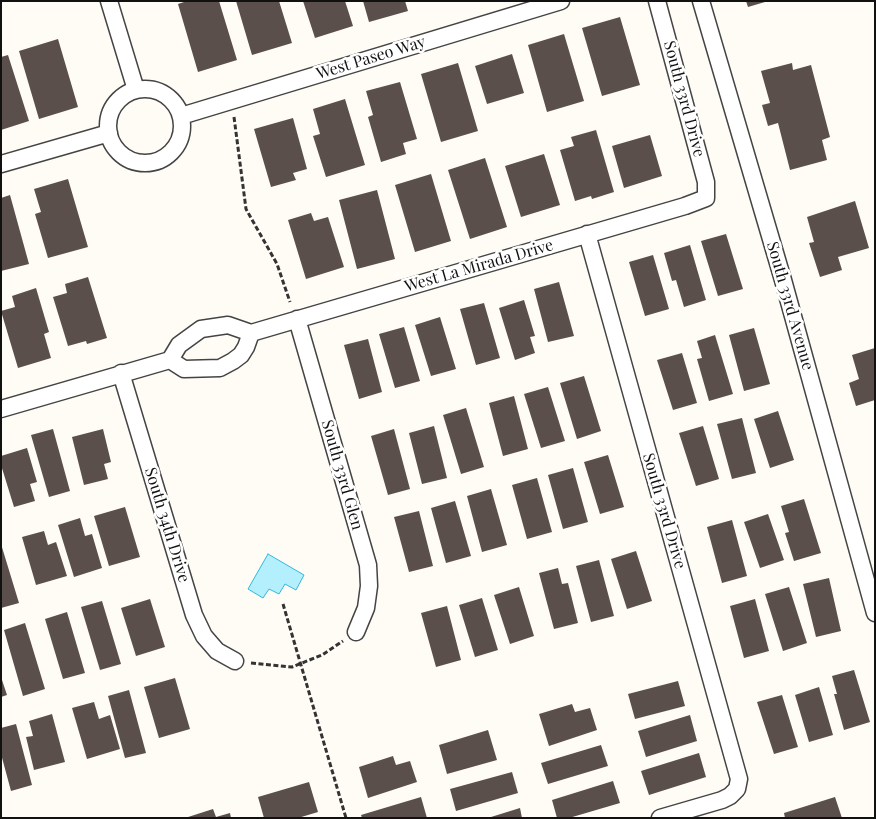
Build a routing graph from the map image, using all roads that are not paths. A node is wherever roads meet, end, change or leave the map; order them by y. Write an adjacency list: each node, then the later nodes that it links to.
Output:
1 (109, 1): 5 (street)
2 (561, 1): 6 (street, West Paseo Way)
3 (657, 1): 9 (street, South 33rd Drive)
4 (701, 1): 16 (street, South 33rd Avenue)
5 (136, 90): 6 (street); 7 (street)
6 (181, 116): 7 (street)
7 (109, 133): 8 (street)
8 (1, 164)
9 (706, 198): 10 (street, West La Mirada Drive)
10 (586, 234): 11 (street, West La Mirada Drive); 19 (street, South 33rd Drive)
11 (298, 319): 12 (street, West La Mirada Drive); 17 (street, South 33rd Glen)
12 (251, 333): 13 (street); 13 (street)
13 (170, 360): 14 (street)
14 (121, 373): 15 (street); 18 (street, South 34th Drive)
15 (1, 409)
16 (875, 613)
17 (356, 632)
18 (235, 661)
19 (660, 818)

